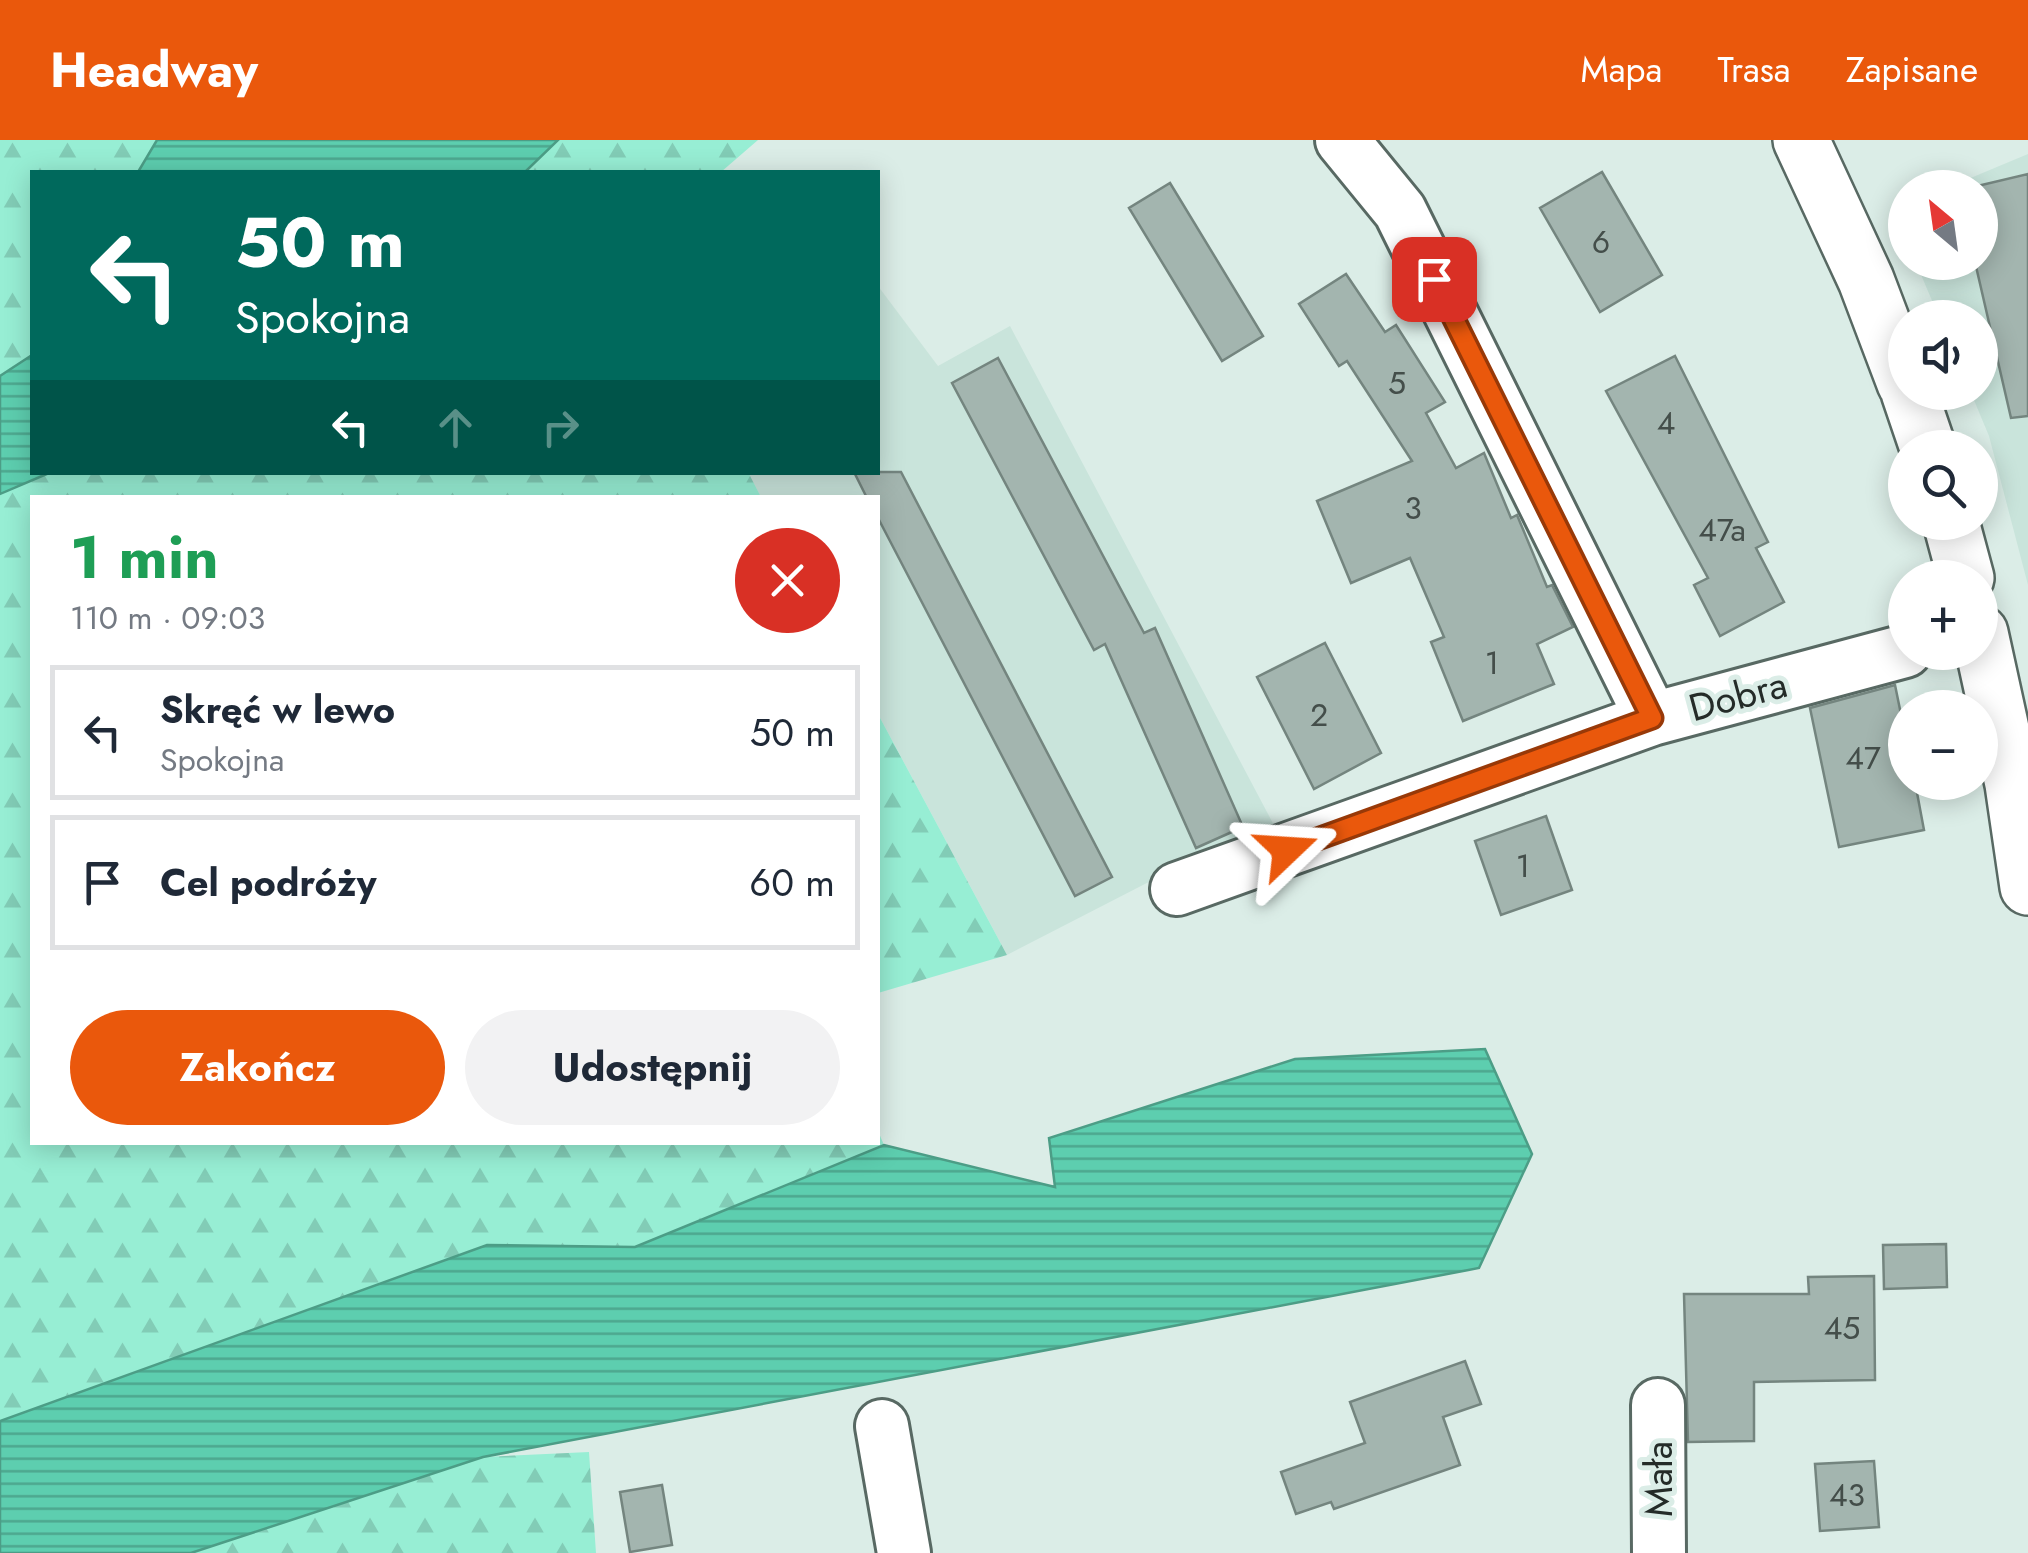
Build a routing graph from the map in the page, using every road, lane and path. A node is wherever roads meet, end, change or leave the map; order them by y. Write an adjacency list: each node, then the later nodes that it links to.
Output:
1 (1342, 140): 6 (street)
2 (1801, 140): 3 (main road)
3 (1888, 338)
4 (1888, 656): 6 (street, Dobra)
5 (1988, 670): 7 (main road)
6 (1652, 718): 8 (street, Dobra)
7 (2028, 887)
8 (1177, 889)
9 (1658, 1406): 12 (street, Mała)
10 (882, 1426): 11 (street)
11 (904, 1553)
12 (1659, 1553)

